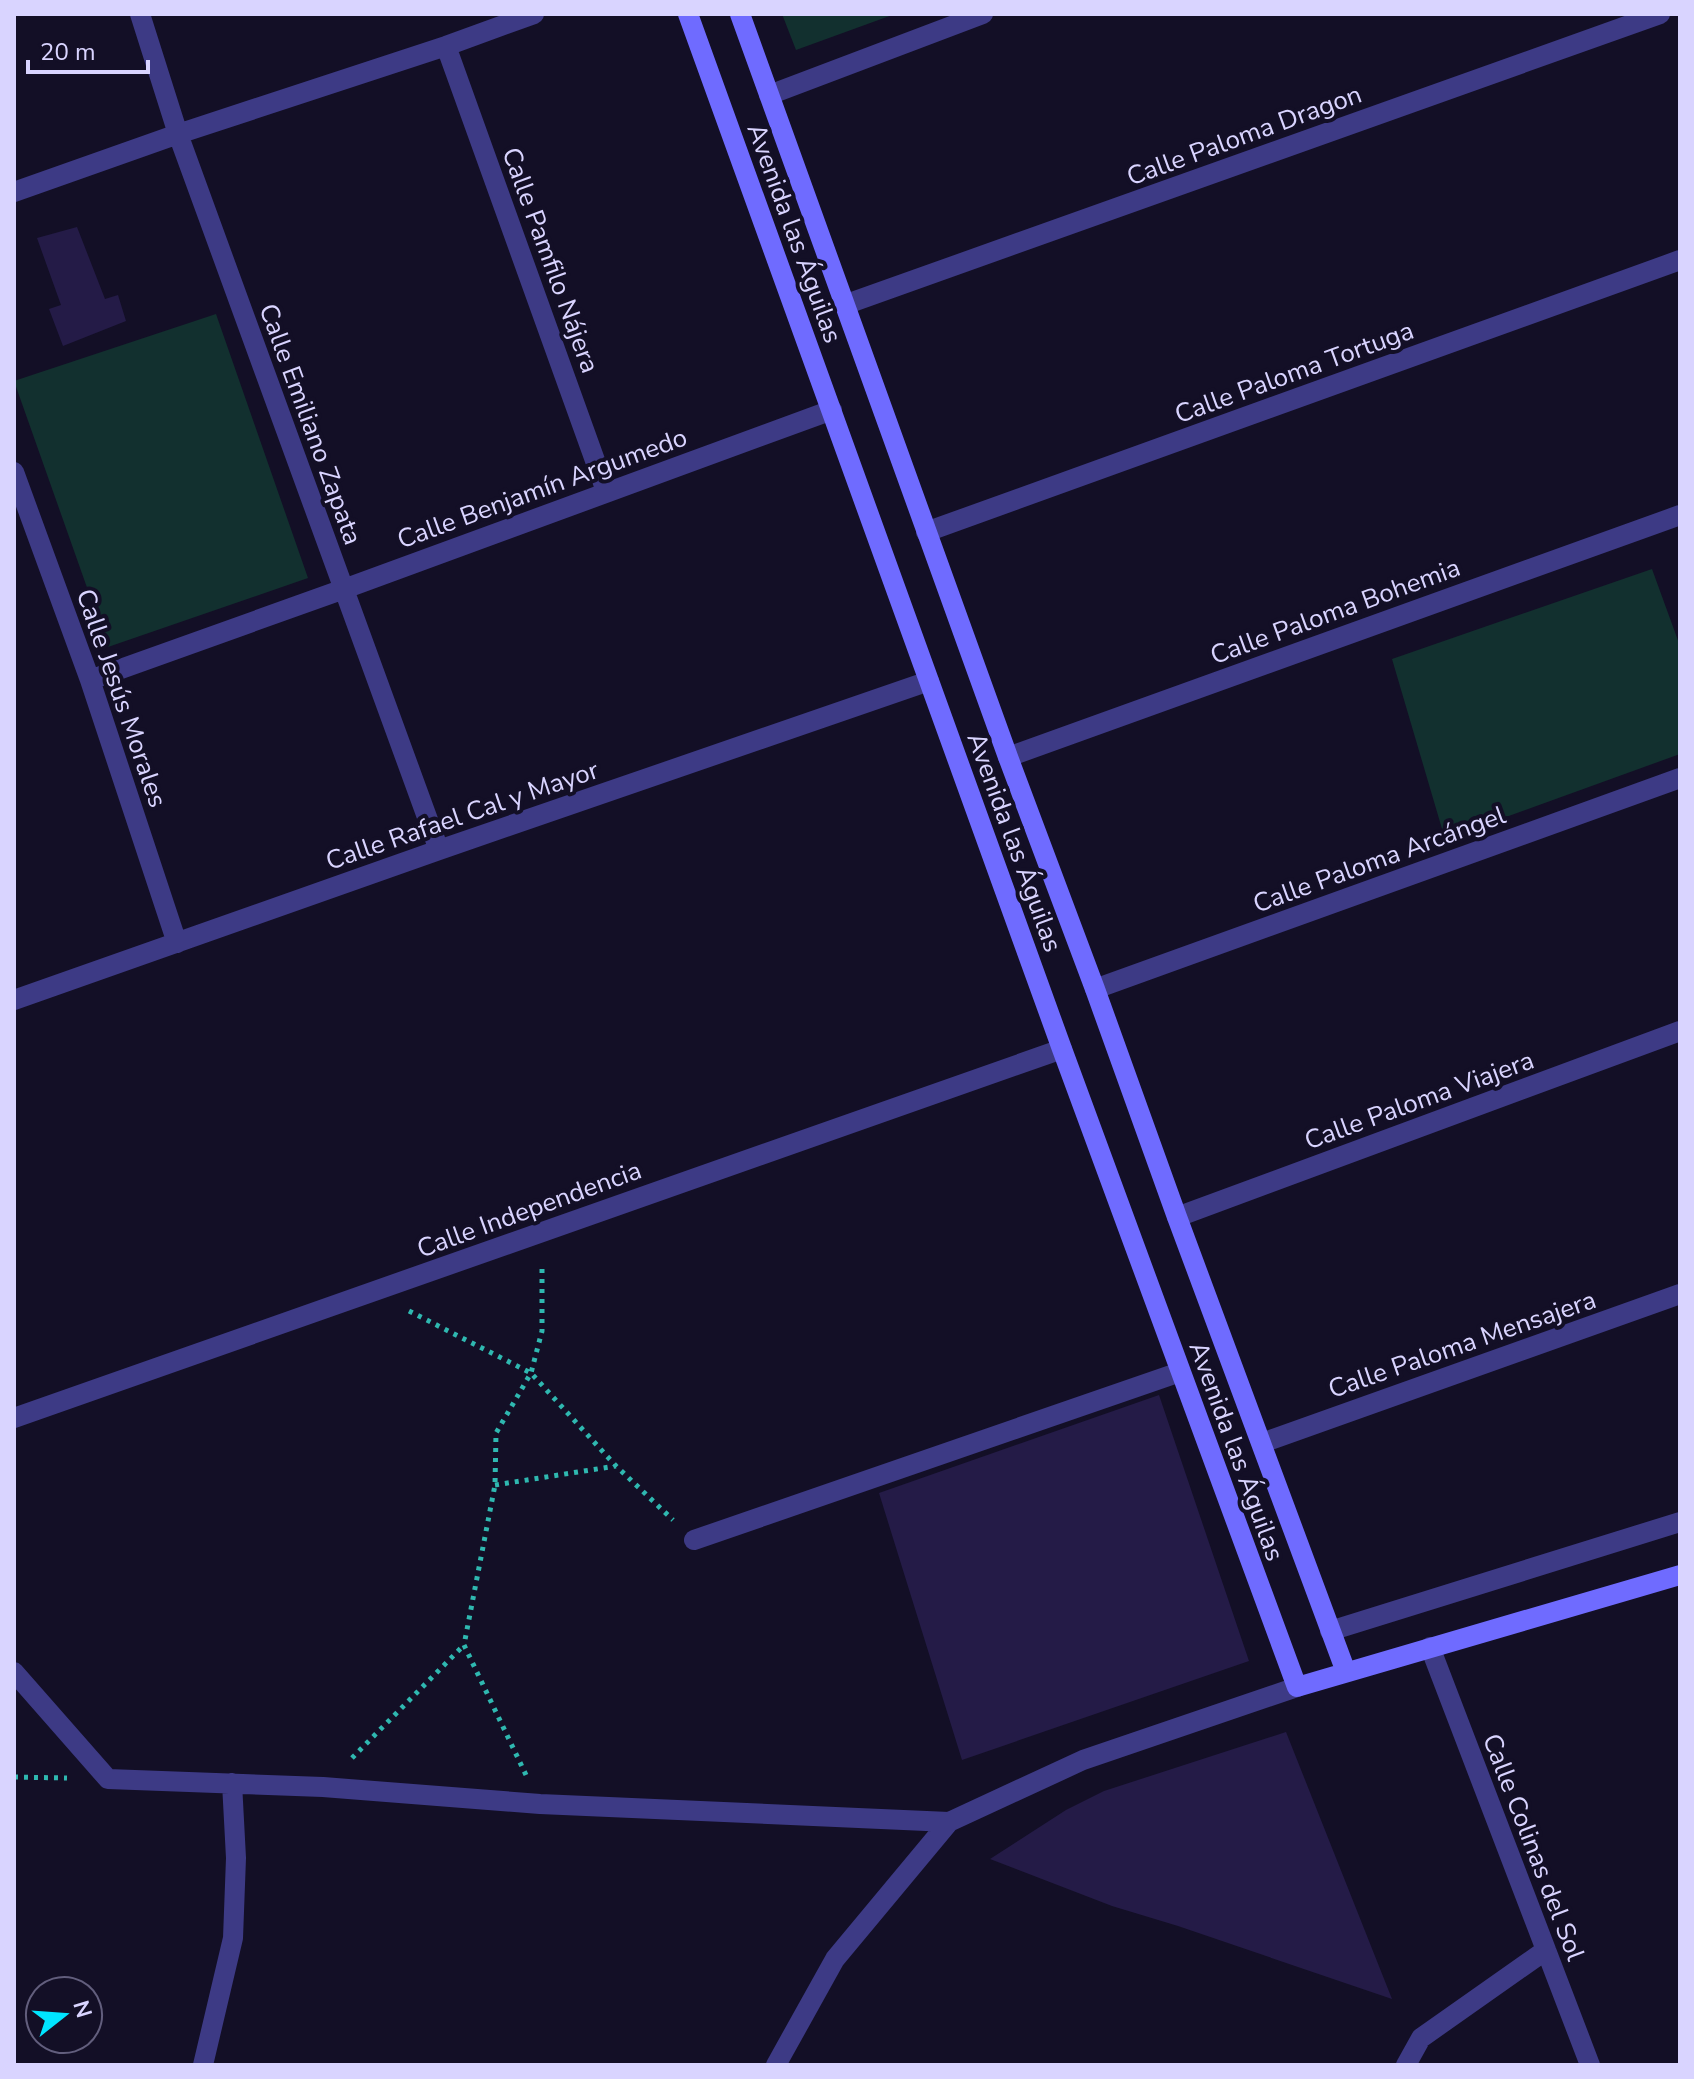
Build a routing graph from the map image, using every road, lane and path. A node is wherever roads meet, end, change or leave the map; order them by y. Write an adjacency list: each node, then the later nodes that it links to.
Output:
1 (140, 14): 9 (street, Calle Emiliano Zapata)
2 (534, 14): 7 (street)
3 (688, 14): 13 (street, Avenida las Águilas)
4 (740, 14): 8 (street, Avenida las Águilas)
5 (983, 14): 8 (street)
6 (1660, 14): 12 (street, Calle Paloma Dragon)
7 (446, 46): 9 (street); 15 (street, Calle Pamfilo Nájera)
8 (769, 95): 12 (street, Avenida las Águilas)
9 (178, 134): 10 (street); 18 (street, Calle Emiliano Zapata)
10 (14, 192)
11 (1680, 260): 17 (street, Calle Paloma Tortuga)
12 (844, 305): 17 (street, Avenida las Águilas)
13 (832, 410): 15 (street, Calle Benjamín Argumedo); 20 (street, Avenida las Águilas)
14 (14, 472): 19 (street, Calle Jesús Morales)
15 (606, 491): 18 (street, Calle Benjamín Argumedo)
16 (1680, 515): 21 (street, Calle Paloma Bohemia)
17 (926, 532): 21 (street, Avenida las Águilas)
18 (344, 589): 19 (street, Calle Benjamín Argumedo); 23 (street, Calle Emiliano Zapata)
19 (90, 680): 24 (street, Calle Jesús Morales)
20 (929, 681): 23 (street, Calle Rafael Cal y Mayor); 28 (street, Avenida las Águilas)
21 (1008, 757): 25 (street, Avenida las Águilas)
22 (1680, 778): 25 (street, Calle Paloma Arcángel)
23 (439, 850): 24 (street, Calle Rafael Cal y Mayor)
24 (177, 943): 26 (street, Calle Rafael Cal y Mayor)
25 (1095, 989): 29 (street, Avenida las Águilas)
26 (14, 1000)
27 (1680, 1031): 29 (street, Calle Paloma Viajera)
28 (1062, 1049): 30 (street, Calle Independencia); 33 (street, Avenida las Águilas)
29 (1177, 1217): 36 (street, Avenida las Águilas)
30 (542, 1231): 31 (street, Calle Independencia); 34 (path)
31 (372, 1292): 34 (path); 35 (street, Calle Independencia)
32 (1680, 1294): 36 (street, Calle Paloma Mensajera)
33 (1180, 1372): 40 (street); 47 (street, Avenida las Águilas)
34 (531, 1373): 37 (path); 38 (path)
35 (14, 1418)
36 (1262, 1443): 42 (street, Avenida las Águilas)
37 (616, 1466): 38 (path); 40 (path)
38 (495, 1485): 43 (path)
39 (1680, 1522): 42 (street)
40 (694, 1540)
41 (1680, 1575): 44 (street)
42 (1330, 1631): 46 (street, Avenida las Águilas)
43 (464, 1645): 51 (path); 52 (path)
44 (1430, 1647): 46 (street); 54 (street, Calle Colinas del Sol)
45 (14, 1672): 49 (street)
46 (1346, 1672): 47 (street)
47 (1297, 1687): 53 (street)
48 (14, 1777): 49 (path)
49 (108, 1779): 50 (street)
50 (232, 1783): 51 (street); 55 (street)
51 (323, 1787): 52 (street)
52 (540, 1804): 53 (street)
53 (949, 1822): 56 (street)
54 (1546, 1950): 57 (street); 58 (street, Calle Colinas del Sol)
55 (203, 2065)
56 (776, 2065)
57 (1406, 2065)
58 (1590, 2065)

